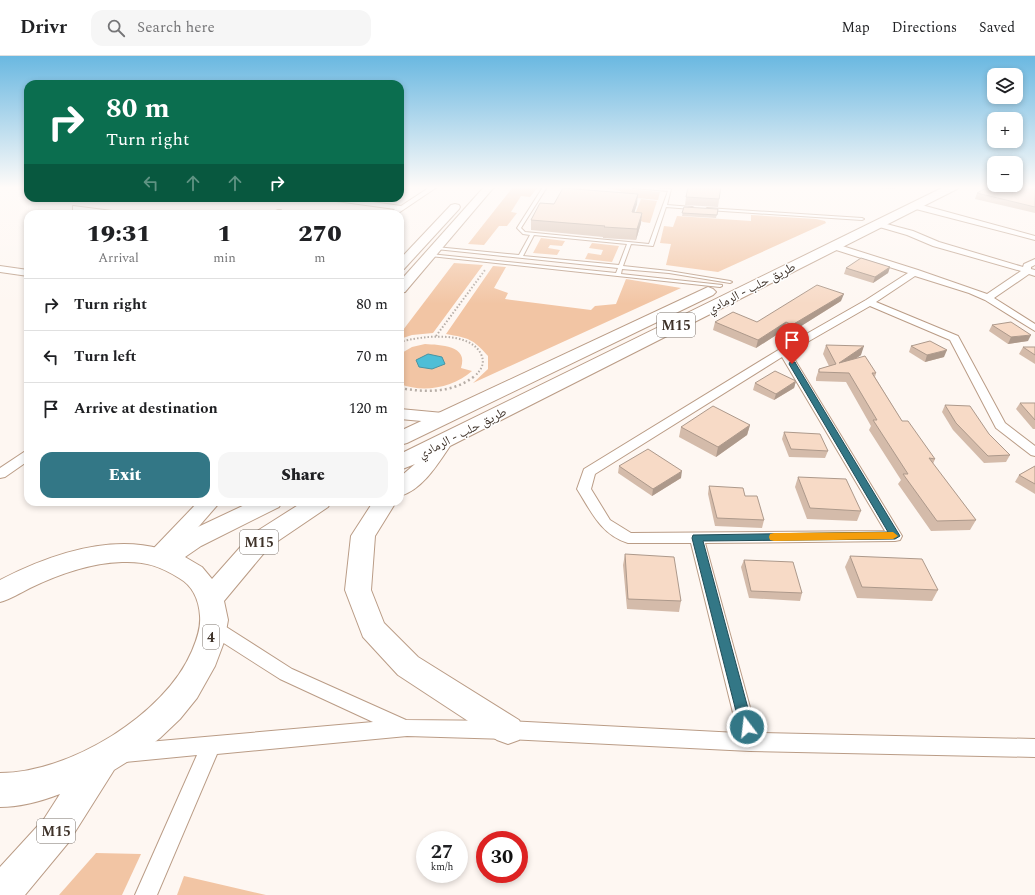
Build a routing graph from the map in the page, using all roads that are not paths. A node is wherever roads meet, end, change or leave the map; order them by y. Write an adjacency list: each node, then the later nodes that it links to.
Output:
1 (437, 226): 15 (main road)
2 (455, 226): 13 (main road)
3 (520, 226): 9 (lane)
4 (658, 226): 11 (lane)
5 (847, 226): 23 (highway, طريق حلب - الرمادي / M15)
6 (874, 226): 12 (highway, طريق حلب - الرمادي / M15)
7 (886, 226): 17 (street)
8 (991, 226): 10 (street)
9 (532, 234): 11 (lane); 14 (lane)
10 (1035, 238)
11 (629, 243): 16 (lane)
12 (833, 246): 19 (street); 31 (highway, طريق حلب - الرمادي / M15)
13 (433, 251): 14 (lane); 21 (lane); 22 (main road)
14 (521, 256): 16 (lane)
15 (404, 262)
16 (621, 267): 21 (lane); 23 (lane)
17 (1032, 268): 24 (street)
18 (0, 269): 20 (street)
19 (915, 272): 24 (street); 25 (street)
20 (24, 273)
21 (618, 275): 23 (lane)
22 (404, 284)
23 (725, 284): 29 (highway, طريق حلب - الرمادي / M15)
24 (988, 298): 26 (street)
25 (869, 302): 27 (street); 32 (street)
26 (1035, 328)
27 (784, 351): 41 (street); 41 (street)
28 (404, 414): 29 (main road)
29 (443, 418): 30 (highway, طريق حلب - الرمادي / M15)
30 (404, 437)
31 (443, 442): 34 (highway, طريق حلب - الرمادي / M15); 36 (highway)
32 (1035, 452)
33 (24, 458): 35 (street)
34 (404, 461)
35 (0, 474)
36 (404, 485)
37 (207, 506): 42 (main road)
38 (263, 506): 42 (highway, M15)
39 (314, 506): 44 (highway, M15)
40 (382, 506): 47 (highway)
41 (697, 538): 48 (street)
42 (162, 557): 43 (highway, 4); 44 (highway, 4)
43 (0, 592)
44 (211, 598): 45 (highway, 4)
45 (214, 628): 46 (street); 51 (highway, 4)
46 (407, 728): 47 (street); 49 (street)
47 (508, 730): 48 (street)
48 (750, 742): 50 (street)
49 (211, 745): 51 (street); 54 (street)
50 (1035, 748)
51 (107, 757): 52 (highway, 4); 53 (highway, M15)
52 (0, 790)
53 (0, 895)
54 (146, 895)

